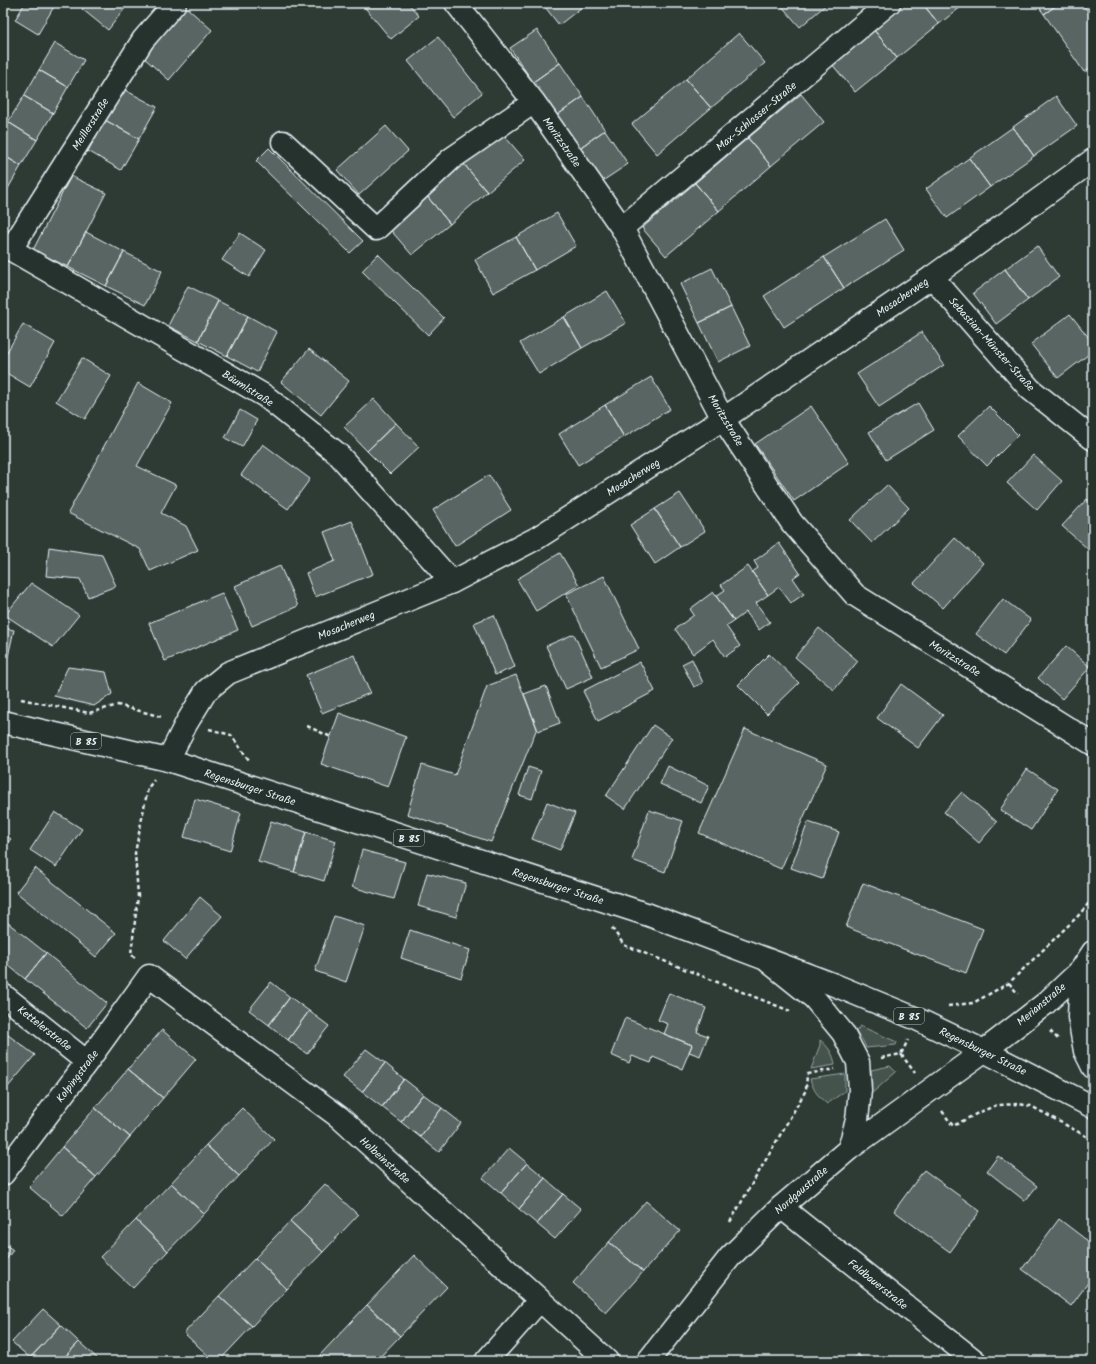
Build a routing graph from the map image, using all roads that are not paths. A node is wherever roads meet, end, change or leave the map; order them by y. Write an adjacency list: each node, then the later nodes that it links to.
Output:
1 (175, 3): 8 (street, Meillerstraße)
2 (889, 3): 7 (street, Max-Schlosser-Straße)
3 (464, 5): 4 (street, Moritzstraße)
4 (534, 102): 5 (street); 7 (street, Moritzstraße)
5 (283, 142)
6 (1093, 160): 9 (street, Mosacherweg)
7 (622, 228): 10 (street, Moritzstraße)
8 (7, 247): 12 (street, Bäumlstraße)
9 (932, 277): 10 (street, Mosacherweg); 11 (street, Sebastian-Münster-Straße)
10 (723, 419): 12 (street, Mosacherweg); 14 (street, Moritzstraße)
11 (1093, 439)
12 (452, 582): 15 (street, Mosacherweg)
13 (3, 722): 15 (street, Regensburger Straße / B 85)
14 (1093, 744)
15 (168, 760): 16 (street, Regensburger Straße / B 85)
16 (764, 958): 20 (street, Regensburger Straße / B 85); 24 (street)
17 (1087, 961): 20 (street, Merianstraße); 22 (street)
18 (149, 976): 21 (street, Kolpingstraße); 27 (street, Holbeinstraße)
19 (3, 995): 21 (street, Kettelerstraße)
20 (984, 1051): 23 (street, Regensburger Straße / B 85); 24 (street, Nordgaustraße)
21 (88, 1062): 25 (street, Kolpingstraße)
22 (1093, 1067)
23 (1093, 1107)
24 (849, 1149): 26 (street, Nordgaustraße)
25 (3, 1174)
26 (781, 1207): 30 (street, Nordgaustraße); 31 (street, Feldbauerstraße)
27 (540, 1300): 28 (street); 29 (street, Holbeinstraße)
28 (486, 1361)
29 (607, 1361)
30 (648, 1361)
31 (975, 1361)

